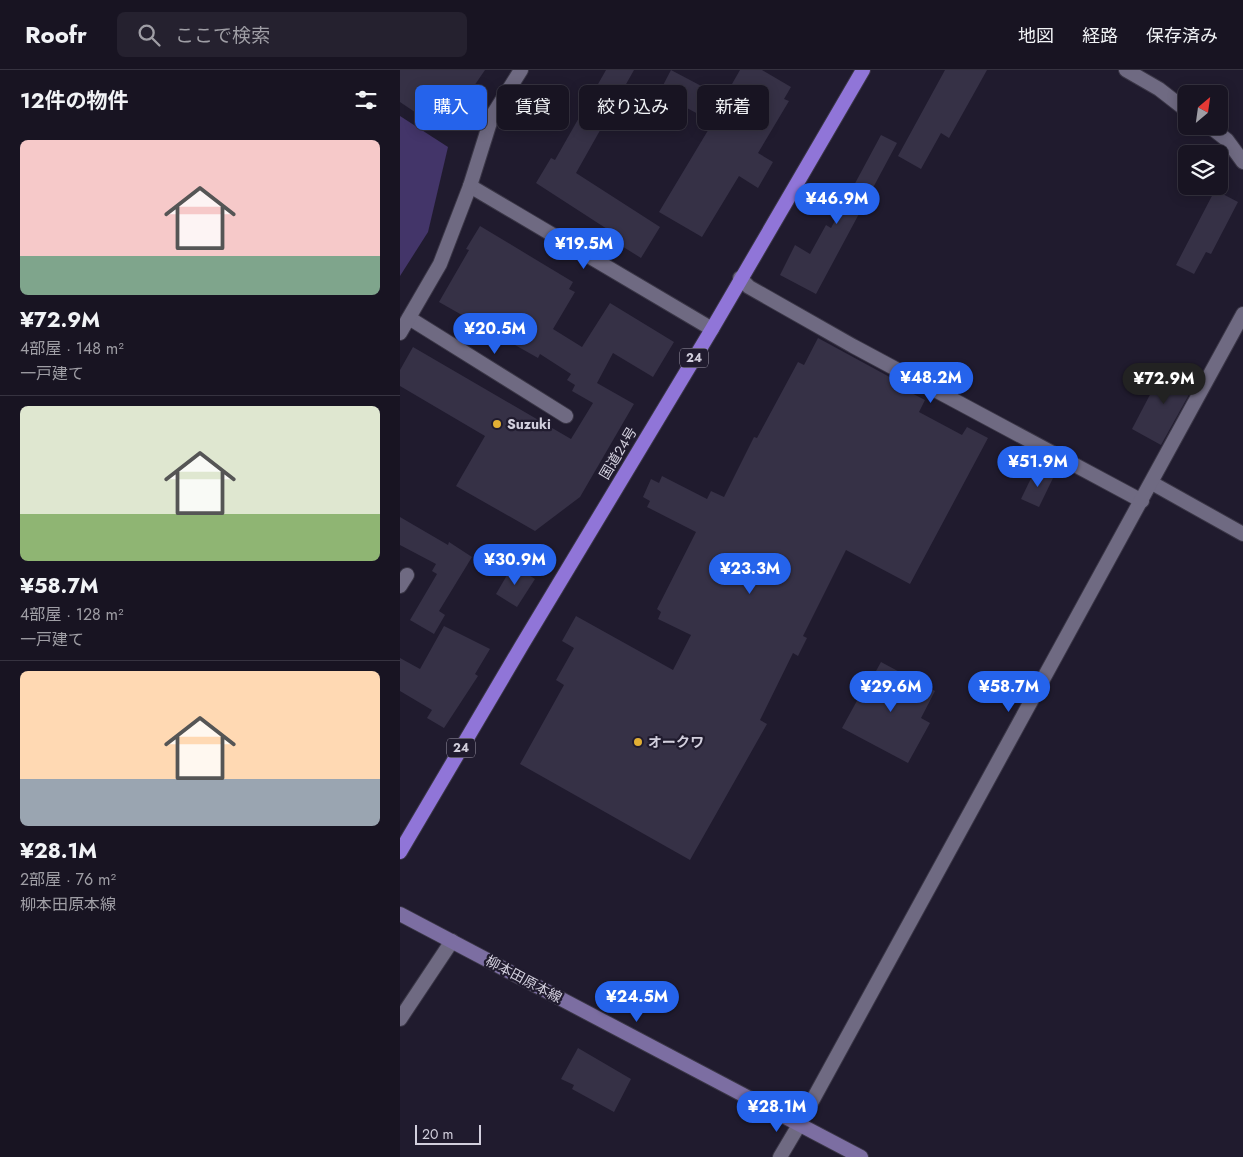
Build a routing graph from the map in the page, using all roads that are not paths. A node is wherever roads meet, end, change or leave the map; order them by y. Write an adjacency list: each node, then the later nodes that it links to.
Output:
1 (521, 70): 7 (street)
2 (863, 70): 8 (highway, 国道24号 / 24)
3 (1126, 70): 4 (street)
4 (1178, 104)
5 (1221, 135): 6 (street)
6 (1243, 162)
7 (470, 186): 10 (street); 11 (street)
8 (740, 278): 11 (highway, 国道24号 / 24); 15 (street)
9 (1243, 314): 14 (street)
10 (409, 318): 12 (street); 13 (street)
11 (712, 329): 17 (highway, 国道24号 / 24)
12 (400, 333)
13 (566, 416)
14 (1152, 482): 15 (street); 16 (street)
15 (1142, 501): 21 (street)
16 (1243, 534)
17 (400, 852)
18 (400, 914): 19 (main road, 柳本田原本線)
19 (452, 941): 20 (street); 21 (main road, 柳本田原本線)
20 (400, 1019)
21 (799, 1125): 22 (street); 23 (main road, 柳本田原本線)
22 (780, 1157)
23 (861, 1157)

